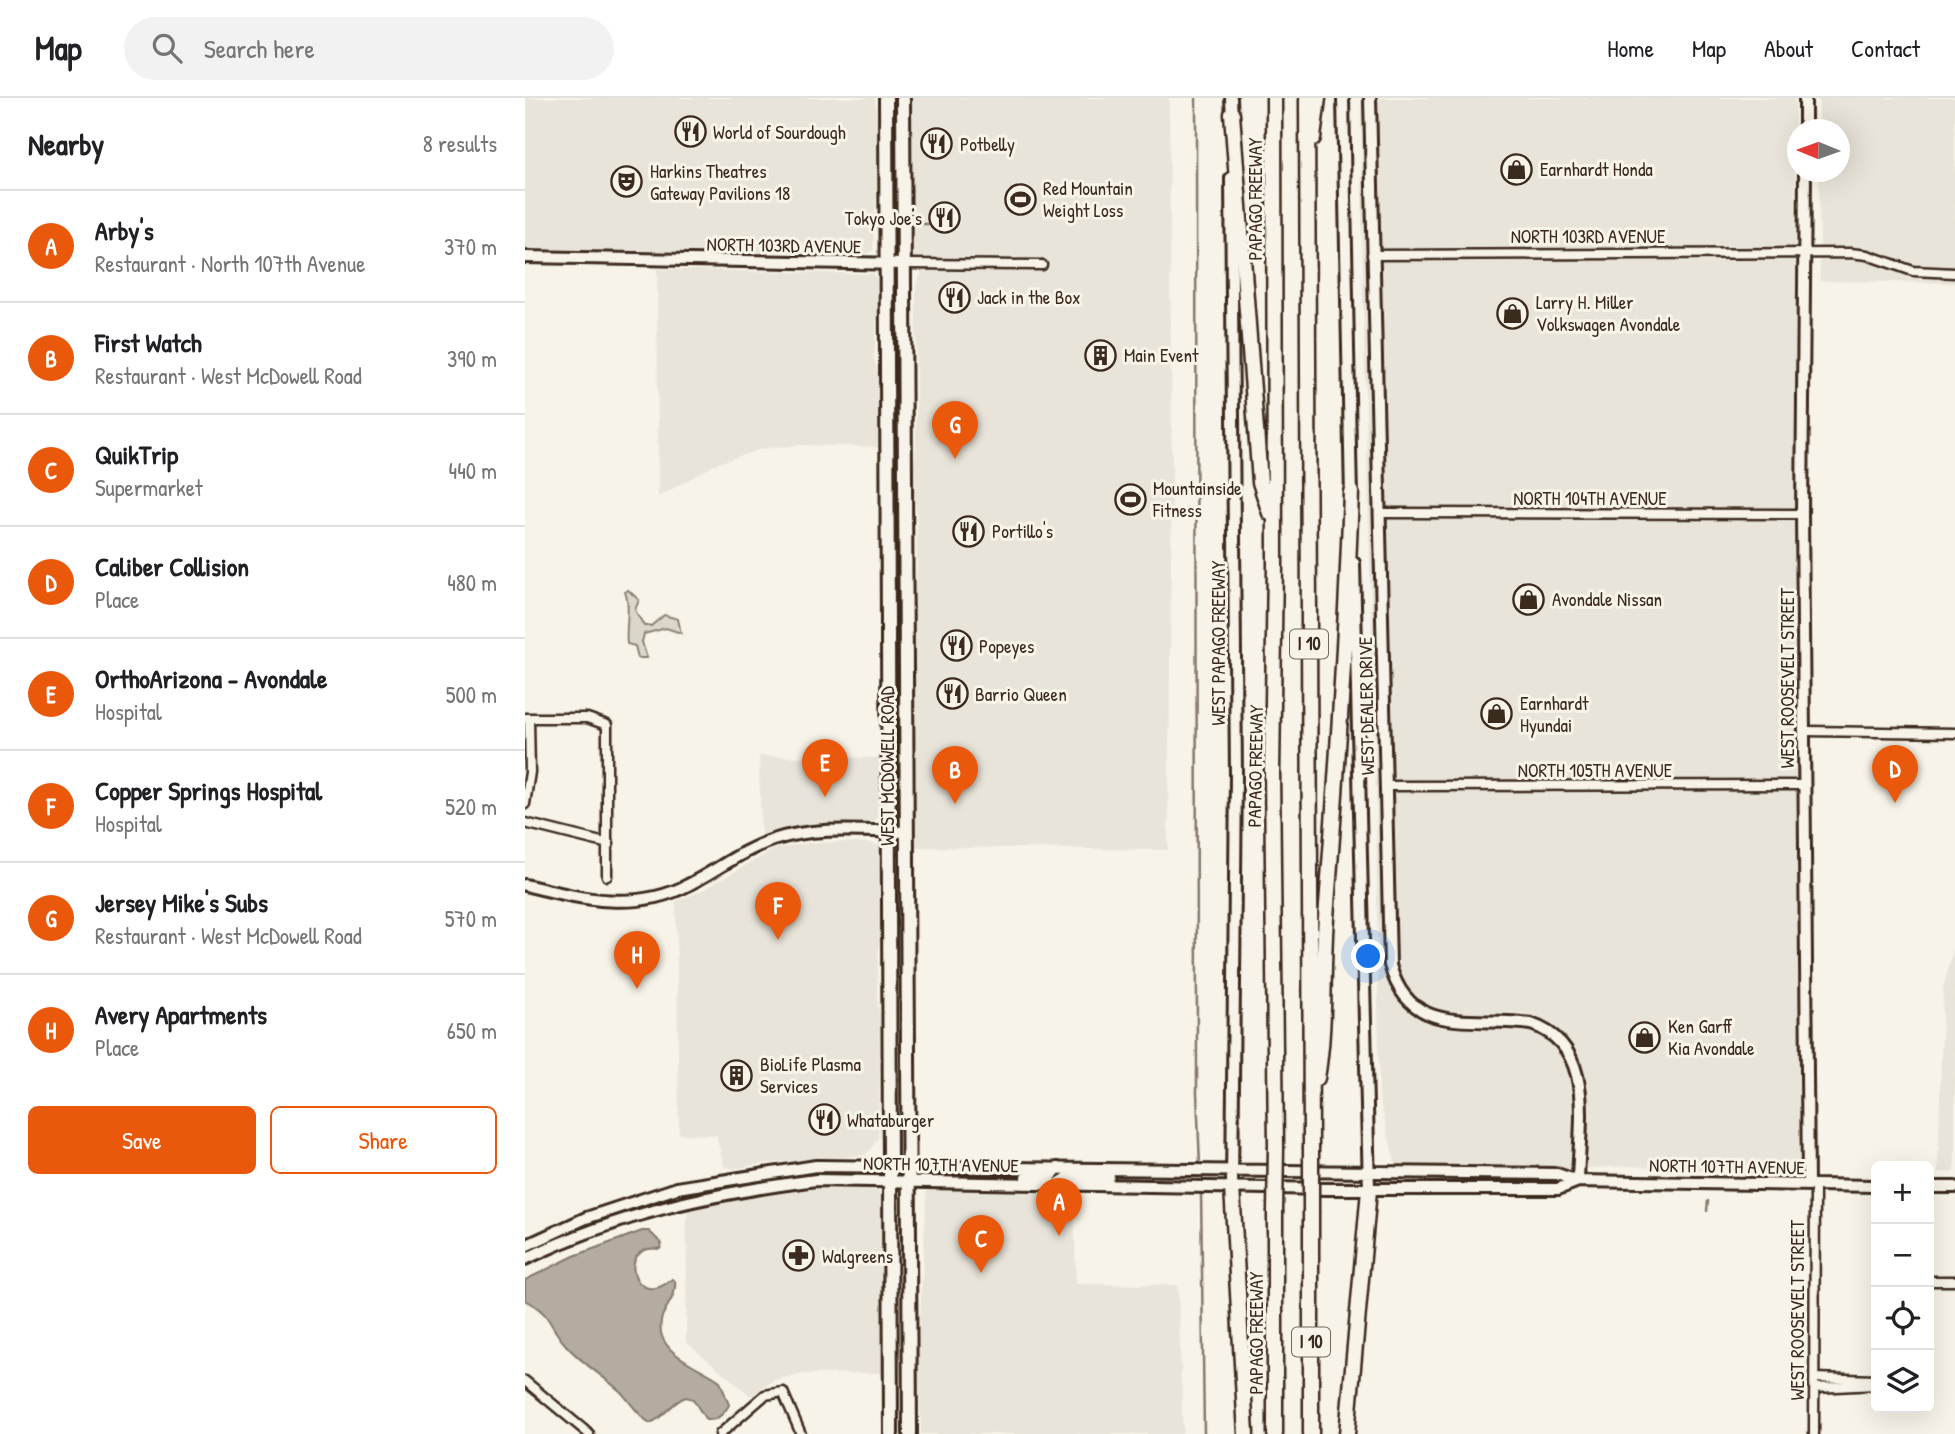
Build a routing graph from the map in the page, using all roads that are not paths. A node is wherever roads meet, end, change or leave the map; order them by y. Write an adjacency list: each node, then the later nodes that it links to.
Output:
1 (1231, 98): 9 (main road, WEST PAPAGO FREEWAY)
2 (1274, 98): 23 (highway, PAPAGO FREEWAY / I 10)
3 (1307, 98): 11 (highway, I 10)
4 (1318, 98): 11 (highway)
5 (1343, 98): 20 (main road)
6 (1370, 98): 14 (main road, WEST DEALER DRIVE)
7 (1805, 98): 10 (main road)
8 (895, 101): 16 (main road, WEST MCDOWELL ROAD); 17 (main road, WEST MCDOWELL ROAD)
9 (1232, 114): 23 (highway); 40 (main road, WEST PAPAGO FREEWAY)
10 (1805, 119)
11 (1307, 167): 36 (highway, I 10)
12 (1805, 182): 13 (main road, WEST ROOSEVELT STREET)
13 (1805, 253): 14 (street, NORTH 103RD AVENUE); 19 (street, NORTH 103RD AVENUE); 22 (main road, WEST ROOSEVELT STREET)
14 (1372, 255): 21 (main road, WEST DEALER DRIVE)
15 (525, 257): 16 (main road, NORTH 103RD AVENUE)
16 (887, 264): 17 (main road, NORTH 103RD AVENUE); 31 (main road, WEST MCDOWELL ROAD)
17 (904, 264): 18 (street, NORTH 103RD AVENUE); 32 (main road, WEST MCDOWELL ROAD)
18 (1042, 265)
19 (1955, 272)
20 (1351, 492): 36 (highway); 42 (main road)
21 (1379, 513): 22 (street, NORTH 104TH AVENUE); 28 (main road, WEST DEALER DRIVE)
22 (1802, 513): 25 (main road, WEST ROOSEVELT STREET)
23 (1274, 527): 71 (highway, PAPAGO FREEWAY / I 10, bridge)
24 (527, 718): 29 (street); 33 (street)
25 (1806, 731): 26 (street); 27 (main road, WEST ROOSEVELT STREET)
26 (1955, 733)
27 (1805, 785): 28 (street, NORTH 105TH AVENUE); 48 (main road, WEST ROOSEVELT STREET)
28 (1386, 786): 45 (main road, WEST DEALER DRIVE)
29 (525, 804)
30 (525, 823): 33 (street)
31 (888, 832): 32 (main road); 35 (main road); 37 (main road, WEST MCDOWELL ROAD)
32 (907, 832): 38 (main road, WEST MCDOWELL ROAD)
33 (609, 844): 34 (street)
34 (607, 876)
35 (525, 885)
36 (1310, 1121): 72 (highway, I 10, bridge)
37 (888, 1166): 38 (main road, NORTH 107TH AVENUE); 43 (main road, WEST MCDOWELL ROAD); 54 (main road, NORTH 107TH AVENUE)
38 (911, 1166): 39 (main road, NORTH 107TH AVENUE); 44 (main road, WEST MCDOWELL ROAD)
39 (1058, 1168): 41 (main road, NORTH 107TH AVENUE); 46 (main road)
40 (1233, 1169): 41 (main road, NORTH 107TH AVENUE); 42 (main road, NORTH 107TH AVENUE); 50 (main road, WEST PAPAGO FREEWAY)
41 (1143, 1170): 47 (main road)
42 (1370, 1171): 45 (main road, NORTH 107TH AVENUE); 53 (main road)
43 (888, 1181): 44 (main road, NORTH 107TH AVENUE); 55 (main road, NORTH 107TH AVENUE); 68 (main road, WEST MCDOWELL ROAD)
44 (911, 1181): 46 (main road, NORTH 107TH AVENUE); 69 (main road, WEST MCDOWELL ROAD)
45 (1578, 1181): 48 (main road, NORTH 107TH AVENUE); 53 (main road, NORTH 107TH AVENUE)
46 (1003, 1182): 47 (main road, NORTH 107TH AVENUE)
47 (1058, 1184): 50 (main road, NORTH 107TH AVENUE)
48 (1812, 1185): 49 (main road, NORTH 107TH AVENUE); 62 (street, WEST ROOSEVELT STREET)
49 (1871, 1186)
50 (1232, 1187): 53 (main road, NORTH 107TH AVENUE); 70 (highway)
51 (1934, 1187): 52 (main road)
52 (1955, 1187)
53 (1369, 1190): 73 (highway)
54 (564, 1226): 55 (main road); 56 (main road, NORTH 107TH AVENUE)
55 (569, 1239): 57 (main road, NORTH 107TH AVENUE)
56 (528, 1243)
57 (525, 1259)
58 (1934, 1281): 59 (street)
59 (1955, 1281)
60 (525, 1381): 65 (street)
61 (1871, 1381): 63 (street)
62 (1815, 1383): 63 (street); 74 (street, WEST ROOSEVELT STREET)
63 (1861, 1383): 64 (street)
64 (1871, 1384)
65 (589, 1434)
66 (720, 1434): 67 (street)
67 (801, 1434)
68 (891, 1434)
69 (910, 1434)
70 (1245, 1434)
71 (1275, 1434)
72 (1311, 1434)
73 (1347, 1434)
74 (1815, 1434)

